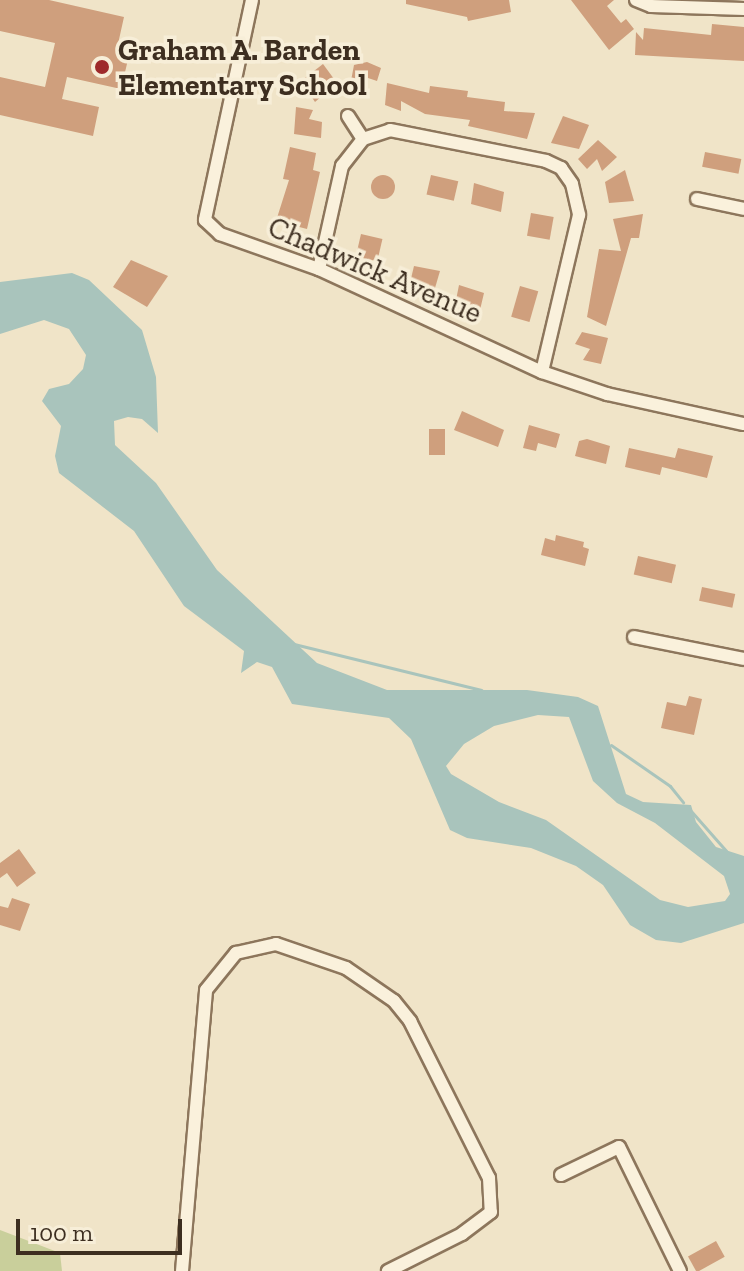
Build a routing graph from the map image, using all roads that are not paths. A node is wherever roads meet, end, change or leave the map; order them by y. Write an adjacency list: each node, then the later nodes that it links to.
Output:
1 (252, 0): 8 (street, Chadwick Avenue)
2 (636, 0): 3 (street)
3 (744, 9)
4 (348, 116): 5 (street)
5 (363, 139): 8 (street); 9 (street)
6 (697, 199): 7 (street)
7 (744, 209)
8 (319, 269): 9 (street, Chadwick Avenue)
9 (542, 372): 10 (street, Chadwick Avenue)
10 (744, 424)
11 (634, 637): 12 (street)
12 (744, 659)
13 (561, 1175): 16 (street)
14 (182, 1271): 15 (street)
15 (388, 1271)
16 (680, 1271)

